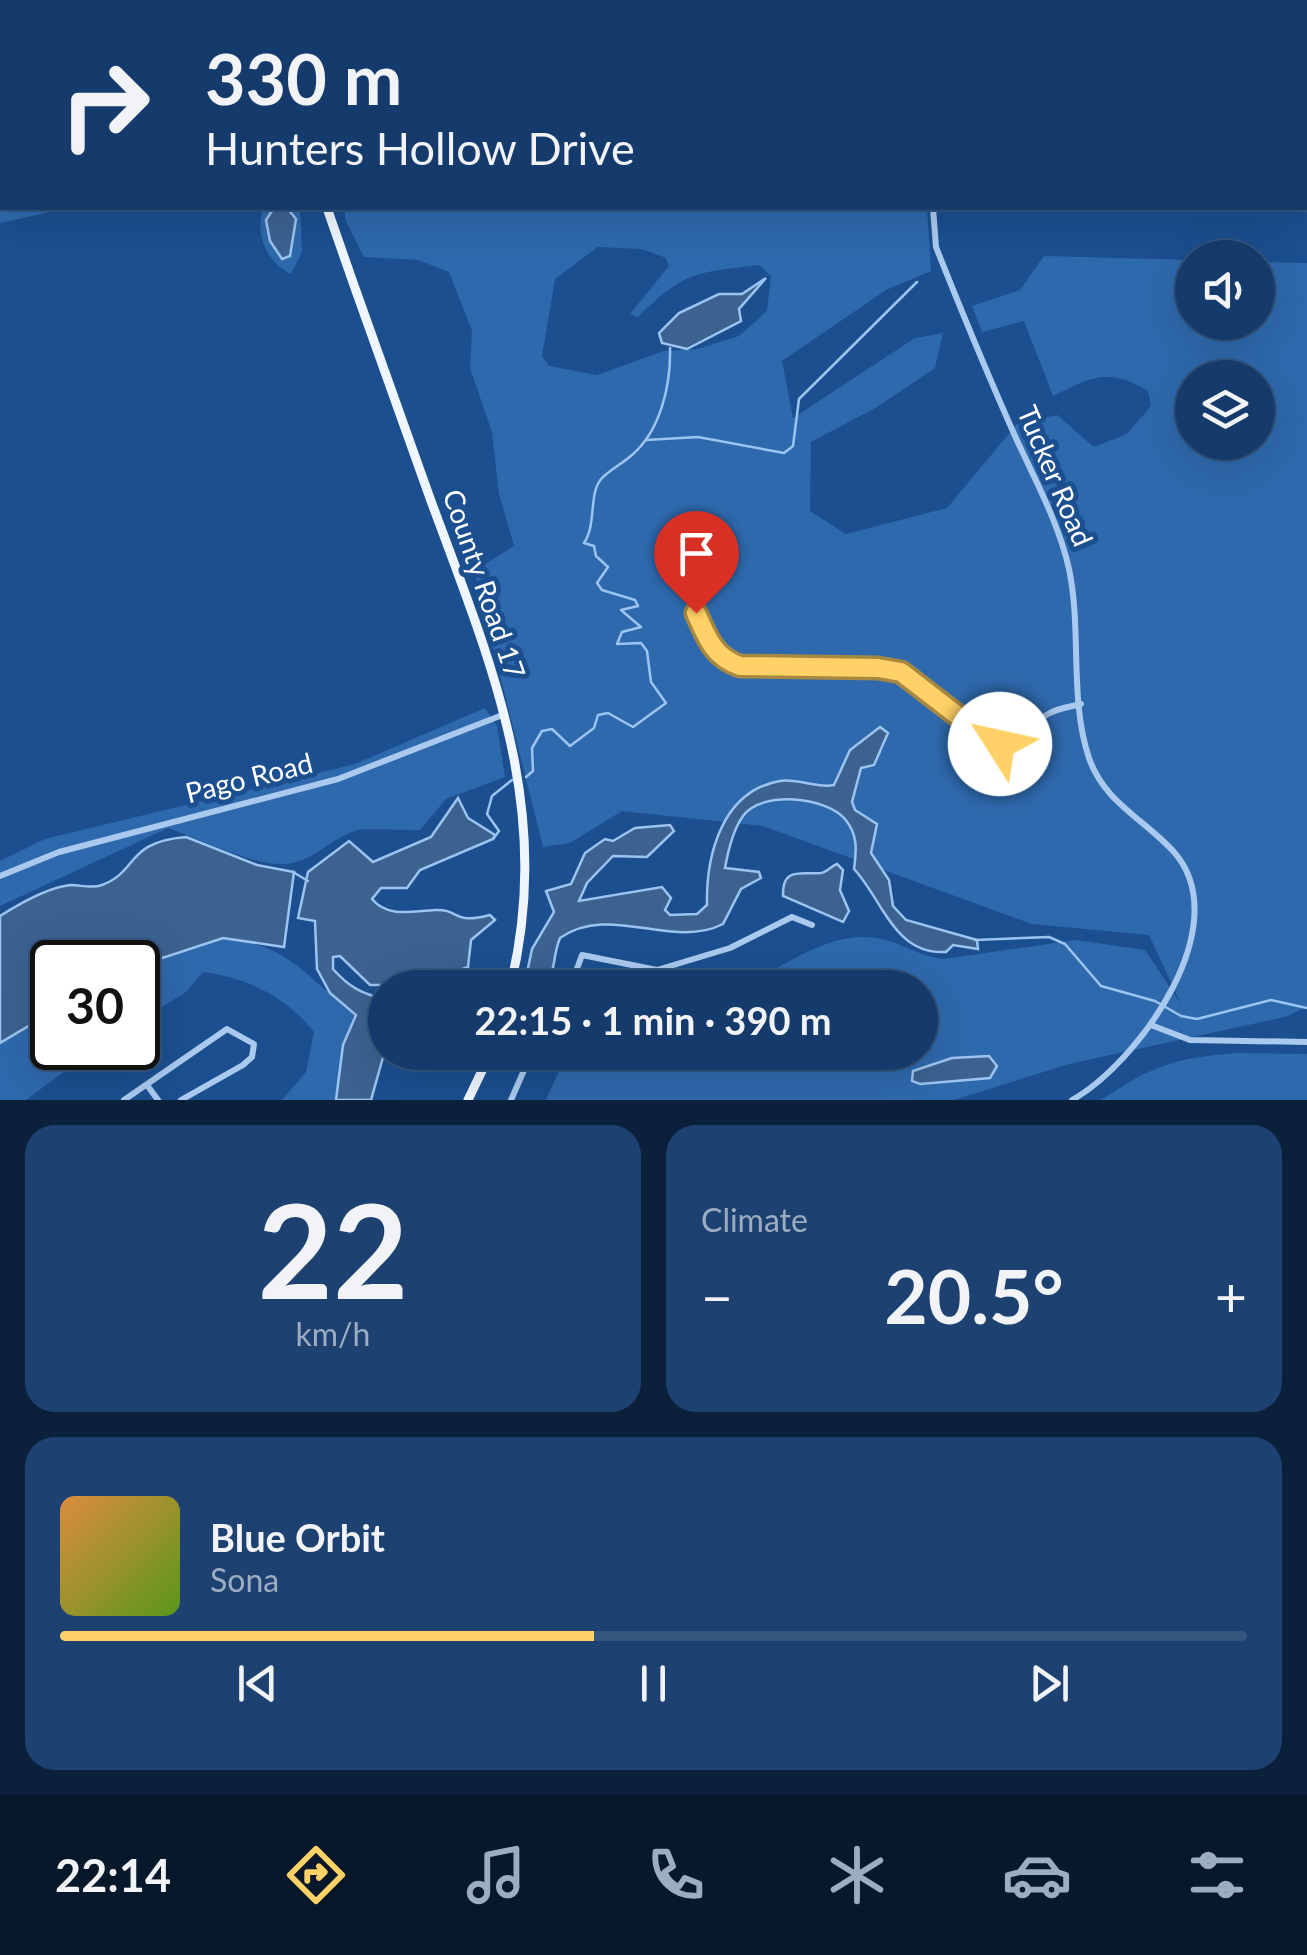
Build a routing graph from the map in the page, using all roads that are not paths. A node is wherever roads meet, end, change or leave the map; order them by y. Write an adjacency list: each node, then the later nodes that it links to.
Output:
1 (328, 210): 5 (main road, County Road 17)
2 (933, 210): 4 (street, Tucker Road)
3 (696, 613): 4 (street)
4 (1081, 704): 12 (street, Tucker Road)
5 (506, 714): 6 (street, Pago Road); 8 (main road, County Road 17)
6 (0, 876)
7 (812, 924): 10 (street)
8 (513, 970)
9 (577, 970): 11 (street)
10 (657, 970)
11 (657, 970)
12 (1151, 1025): 13 (street); 22 (street, Tucker Road)
13 (1307, 1042)
14 (482, 1070): 20 (main road)
15 (524, 1070): 21 (street)
16 (148, 1085): 17 (street); 18 (street); 19 (street)
17 (124, 1100)
18 (158, 1100)
19 (181, 1100)
20 (468, 1100)
21 (511, 1100)
22 (1072, 1100)

